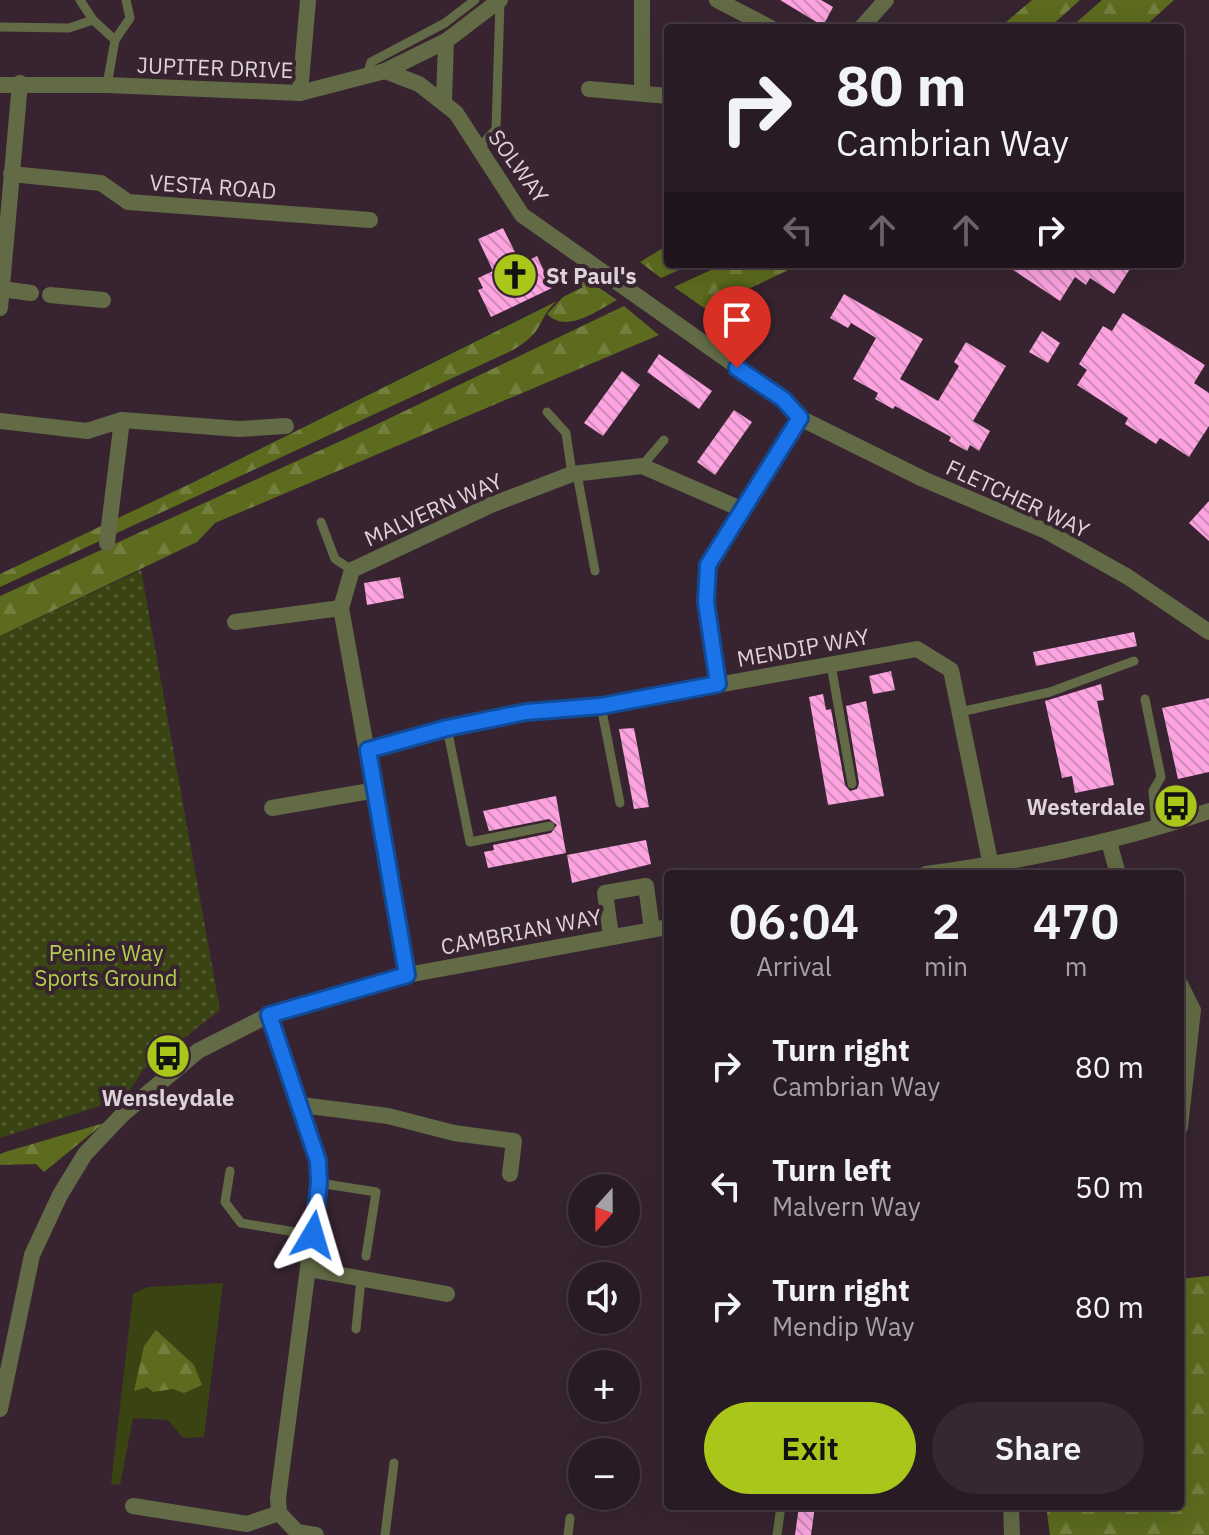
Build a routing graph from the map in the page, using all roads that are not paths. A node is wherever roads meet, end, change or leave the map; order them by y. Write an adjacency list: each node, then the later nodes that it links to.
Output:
1 (80, 0): 9 (lane)
2 (126, 0): 13 (lane)
3 (308, 0): 22 (street)
4 (475, 0): 16 (lane)
5 (499, 0): 14 (street, JUPITER DRIVE); 25 (lane)
6 (642, 0): 21 (street)
7 (717, 0): 10 (street)
8 (886, 0): 11 (street)
9 (93, 20): 12 (lane); 13 (lane)
10 (763, 24)
11 (865, 24)
12 (0, 27)
13 (115, 40): 19 (lane)
14 (446, 41): 15 (street, JUPITER DRIVE); 24 (street)
15 (385, 71): 16 (street, JUPITER DRIVE); 24 (street, SOLWAY)
16 (366, 78): 22 (street, JUPITER DRIVE)
17 (20, 83): 18 (street, JUPITER DRIVE); 19 (street, JUPITER DRIVE); 26 (street)
18 (0, 85)
19 (107, 85): 22 (street, JUPITER DRIVE)
20 (589, 89): 21 (street)
21 (642, 92): 23 (street)
22 (300, 93)
23 (664, 95)
24 (444, 100): 25 (street, SOLWAY)
25 (478, 149): 35 (street, SOLWAY)
26 (7, 185): 27 (street, VESTA ROAD); 28 (street)
27 (370, 220)
28 (4, 225): 29 (street)
29 (2, 289): 30 (street); 33 (street)
30 (31, 293)
31 (50, 295): 32 (street)
32 (103, 300)
33 (0, 308)
34 (547, 412): 41 (lane)
35 (800, 418): 42 (street); 49 (street, FLETCHER WAY)
36 (122, 420): 37 (street); 38 (street); 44 (street)
37 (0, 421)
38 (286, 426)
39 (664, 440): 40 (lane)
40 (642, 466): 41 (street, MALVERN WAY); 42 (street)
41 (574, 474): 45 (street, MALVERN WAY); 46 (lane)
42 (741, 509): 52 (street)
43 (321, 522): 45 (lane)
44 (107, 543)
45 (352, 570): 47 (street, MALVERN WAY)
46 (595, 571)
47 (341, 608): 48 (street); 57 (street, MALVERN WAY)
48 (235, 622)
49 (1209, 632)
50 (1134, 661): 55 (lane)
51 (831, 665): 52 (street, MENDIP WAY); 55 (street, MENDIP WAY); 58 (lane)
52 (718, 684): 54 (street, MENDIP WAY)
53 (1145, 699): 64 (lane)
54 (601, 706): 56 (street, MENDIP WAY); 60 (lane)
55 (960, 712): 66 (street, MENDIP WAY)
56 (447, 728): 57 (street, MENDIP WAY); 63 (lane)
57 (368, 750): 59 (street, MALVERN WAY)
58 (852, 784)
59 (376, 790): 61 (street); 71 (street, MALVERN WAY)
60 (620, 803)
61 (272, 808)
62 (1209, 811): 64 (street)
63 (550, 826)
64 (1156, 829): 65 (street)
65 (1109, 842): 66 (street); 68 (street)
66 (991, 866): 67 (street)
67 (958, 870)
68 (1117, 870)
69 (660, 928): 70 (street, CAMBRIAN WAY); 70 (street)
70 (611, 936): 71 (street, CAMBRIAN WAY)
71 (407, 975): 73 (street, CAMBRIAN WAY)
72 (1184, 992): 74 (street)
73 (269, 1015): 75 (street); 85 (street, CAMBRIAN WAY)
74 (1185, 1051)
75 (301, 1105): 77 (street); 78 (street)
76 (230, 1171): 79 (lane)
77 (510, 1174)
78 (319, 1183): 79 (street); 80 (lane)
79 (313, 1235): 81 (street)
80 (366, 1256)
81 (308, 1269): 82 (street); 90 (street)
82 (361, 1279): 83 (street); 84 (lane)
83 (447, 1294)
84 (356, 1329)
85 (0, 1409)
86 (394, 1463): 93 (lane)
87 (133, 1506): 90 (street)
88 (780, 1510): 95 (lane)
89 (1011, 1510): 96 (street)
90 (279, 1513): 92 (street)
91 (570, 1518): 94 (lane)
92 (316, 1535)
93 (385, 1535)
94 (568, 1535)
95 (777, 1535)
96 (1012, 1535)

